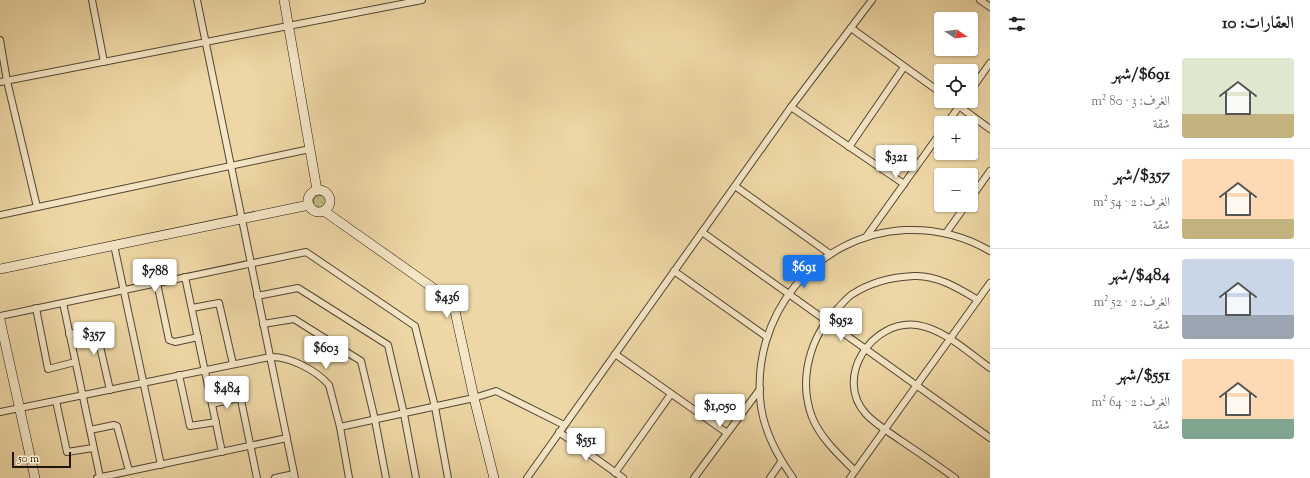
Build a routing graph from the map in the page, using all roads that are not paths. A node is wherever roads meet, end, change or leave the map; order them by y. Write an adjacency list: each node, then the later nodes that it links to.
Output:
1 (92, 0): 12 (street)
2 (197, 0): 11 (street)
3 (284, 0): 8 (street)
4 (422, 0): 8 (street)
5 (872, 0): 9 (street)
6 (980, 0): 7 (street)
7 (990, 7)
8 (288, 26): 11 (street); 24 (street)
9 (851, 28): 14 (street); 19 (street)
10 (0, 40): 16 (street)
11 (205, 42): 12 (street); 25 (street)
12 (104, 62): 16 (street)
13 (990, 63): 15 (street)
14 (904, 67): 18 (street); 23 (street)
15 (978, 80)
16 (7, 81): 17 (street); 32 (street)
17 (0, 82)
18 (934, 88)
19 (791, 107): 23 (street); 28 (street)
20 (966, 108): 21 (street)
21 (990, 128)
22 (934, 142): 27 (street)
23 (850, 146): 27 (street)
24 (310, 149): 25 (street); 30 (street)
25 (231, 166): 32 (street); 36 (street)
26 (990, 171): 29 (street)
27 (904, 184): 39 (street)
28 (735, 186): 37 (street); 42 (street)
29 (978, 188)
30 (317, 190): 31 (street); 33 (street)
31 (308, 205): 33 (street); 36 (street)
32 (36, 207): 35 (street)
33 (324, 212): 78 (street)
34 (961, 212): 38 (street)
35 (0, 215)
36 (241, 219): 40 (street); 43 (street)
37 (702, 232): 45 (street); 50 (street)
38 (946, 233): 39 (street); 41 (street)
39 (866, 237): 42 (street)
40 (114, 245): 44 (street); 49 (street)
41 (990, 251)
42 (830, 254): 50 (street)
43 (250, 263): 46 (street); 51 (street); 81 (street)
44 (0, 269)
45 (674, 271): 62 (street); 65 (street)
46 (185, 277): 47 (street); 55 (street)
47 (157, 283): 49 (street); 61 (street)
48 (990, 283): 52 (street)
49 (124, 290): 53 (street); 72 (street)
50 (788, 294): 58 (street); 62 (street)
51 (257, 296): 59 (street); 84 (street)
52 (978, 300): 58 (street); 63 (street)
53 (62, 302): 54 (street); 60 (street)
54 (36, 308): 56 (street); 67 (street)
55 (192, 308): 61 (street); 68 (street)
56 (0, 316)
57 (0, 320): 82 (street)
58 (826, 320): 64 (street); 101 (street)
59 (263, 324): 66 (street); 85 (street)
60 (69, 334): 67 (street); 75 (street)
61 (198, 337): 70 (street)
62 (767, 337): 74 (street)
63 (950, 339): 64 (street); 69 (street); 73 (street)
64 (865, 348): 73 (street); 89 (street)
65 (615, 354): 76 (street); 87 (street)
66 (270, 357): 68 (street); 88 (street); 93 (street)
67 (75, 362): 77 (street)
68 (233, 364): 70 (street)
69 (990, 368)
70 (205, 370): 71 (street); 80 (street)
71 (179, 376): 72 (street); 86 (street)
72 (143, 383): 75 (street); 99 (street)
73 (917, 385): 89 (street); 94 (street)
74 (760, 389): 92 (street); 98 (street)
75 (110, 390): 77 (street)
76 (672, 394): 92 (street); 102 (street)
77 (82, 396): 79 (street); 90 (street)
78 (474, 398): 81 (street); 87 (street); 113 (street)
79 (56, 401): 82 (street); 96 (street)
80 (212, 404): 86 (street); 95 (street)
81 (435, 407): 84 (street); 112 (street)
82 (20, 408): 83 (street); 105 (street)
83 (0, 412)
84 (404, 414): 85 (street); 111 (street)
85 (375, 420): 88 (street); 110 (street)
86 (216, 422): 97 (street)
87 (564, 425): 91 (street)
88 (340, 427): 109 (street)
89 (885, 429): 101 (street); 120 (street)
90 (90, 430): 96 (street); 100 (street)
91 (559, 432): 102 (street); 114 (street)
92 (727, 433): 116 (street)
93 (287, 438): 95 (street); 104 (street)
94 (990, 438)
95 (251, 445): 97 (street); 107 (street)
96 (93, 448): 106 (street)
97 (222, 452): 99 (street)
98 (781, 462): 117 (street); 118 (street)
99 (161, 465): 100 (street)
100 (129, 471): 103 (street)
101 (855, 471): 119 (street)
102 (615, 473): 115 (street)
103 (117, 476): 106 (street)
104 (295, 476): 108 (street)
105 (35, 478)
106 (98, 478)
107 (257, 478)
108 (275, 478)
109 (348, 478)
110 (386, 478)
111 (416, 478)
112 (448, 478)
113 (494, 478)
114 (527, 478)
115 (623, 478)
116 (694, 478)
117 (770, 478)
118 (794, 478)
119 (850, 478)
120 (955, 478)

